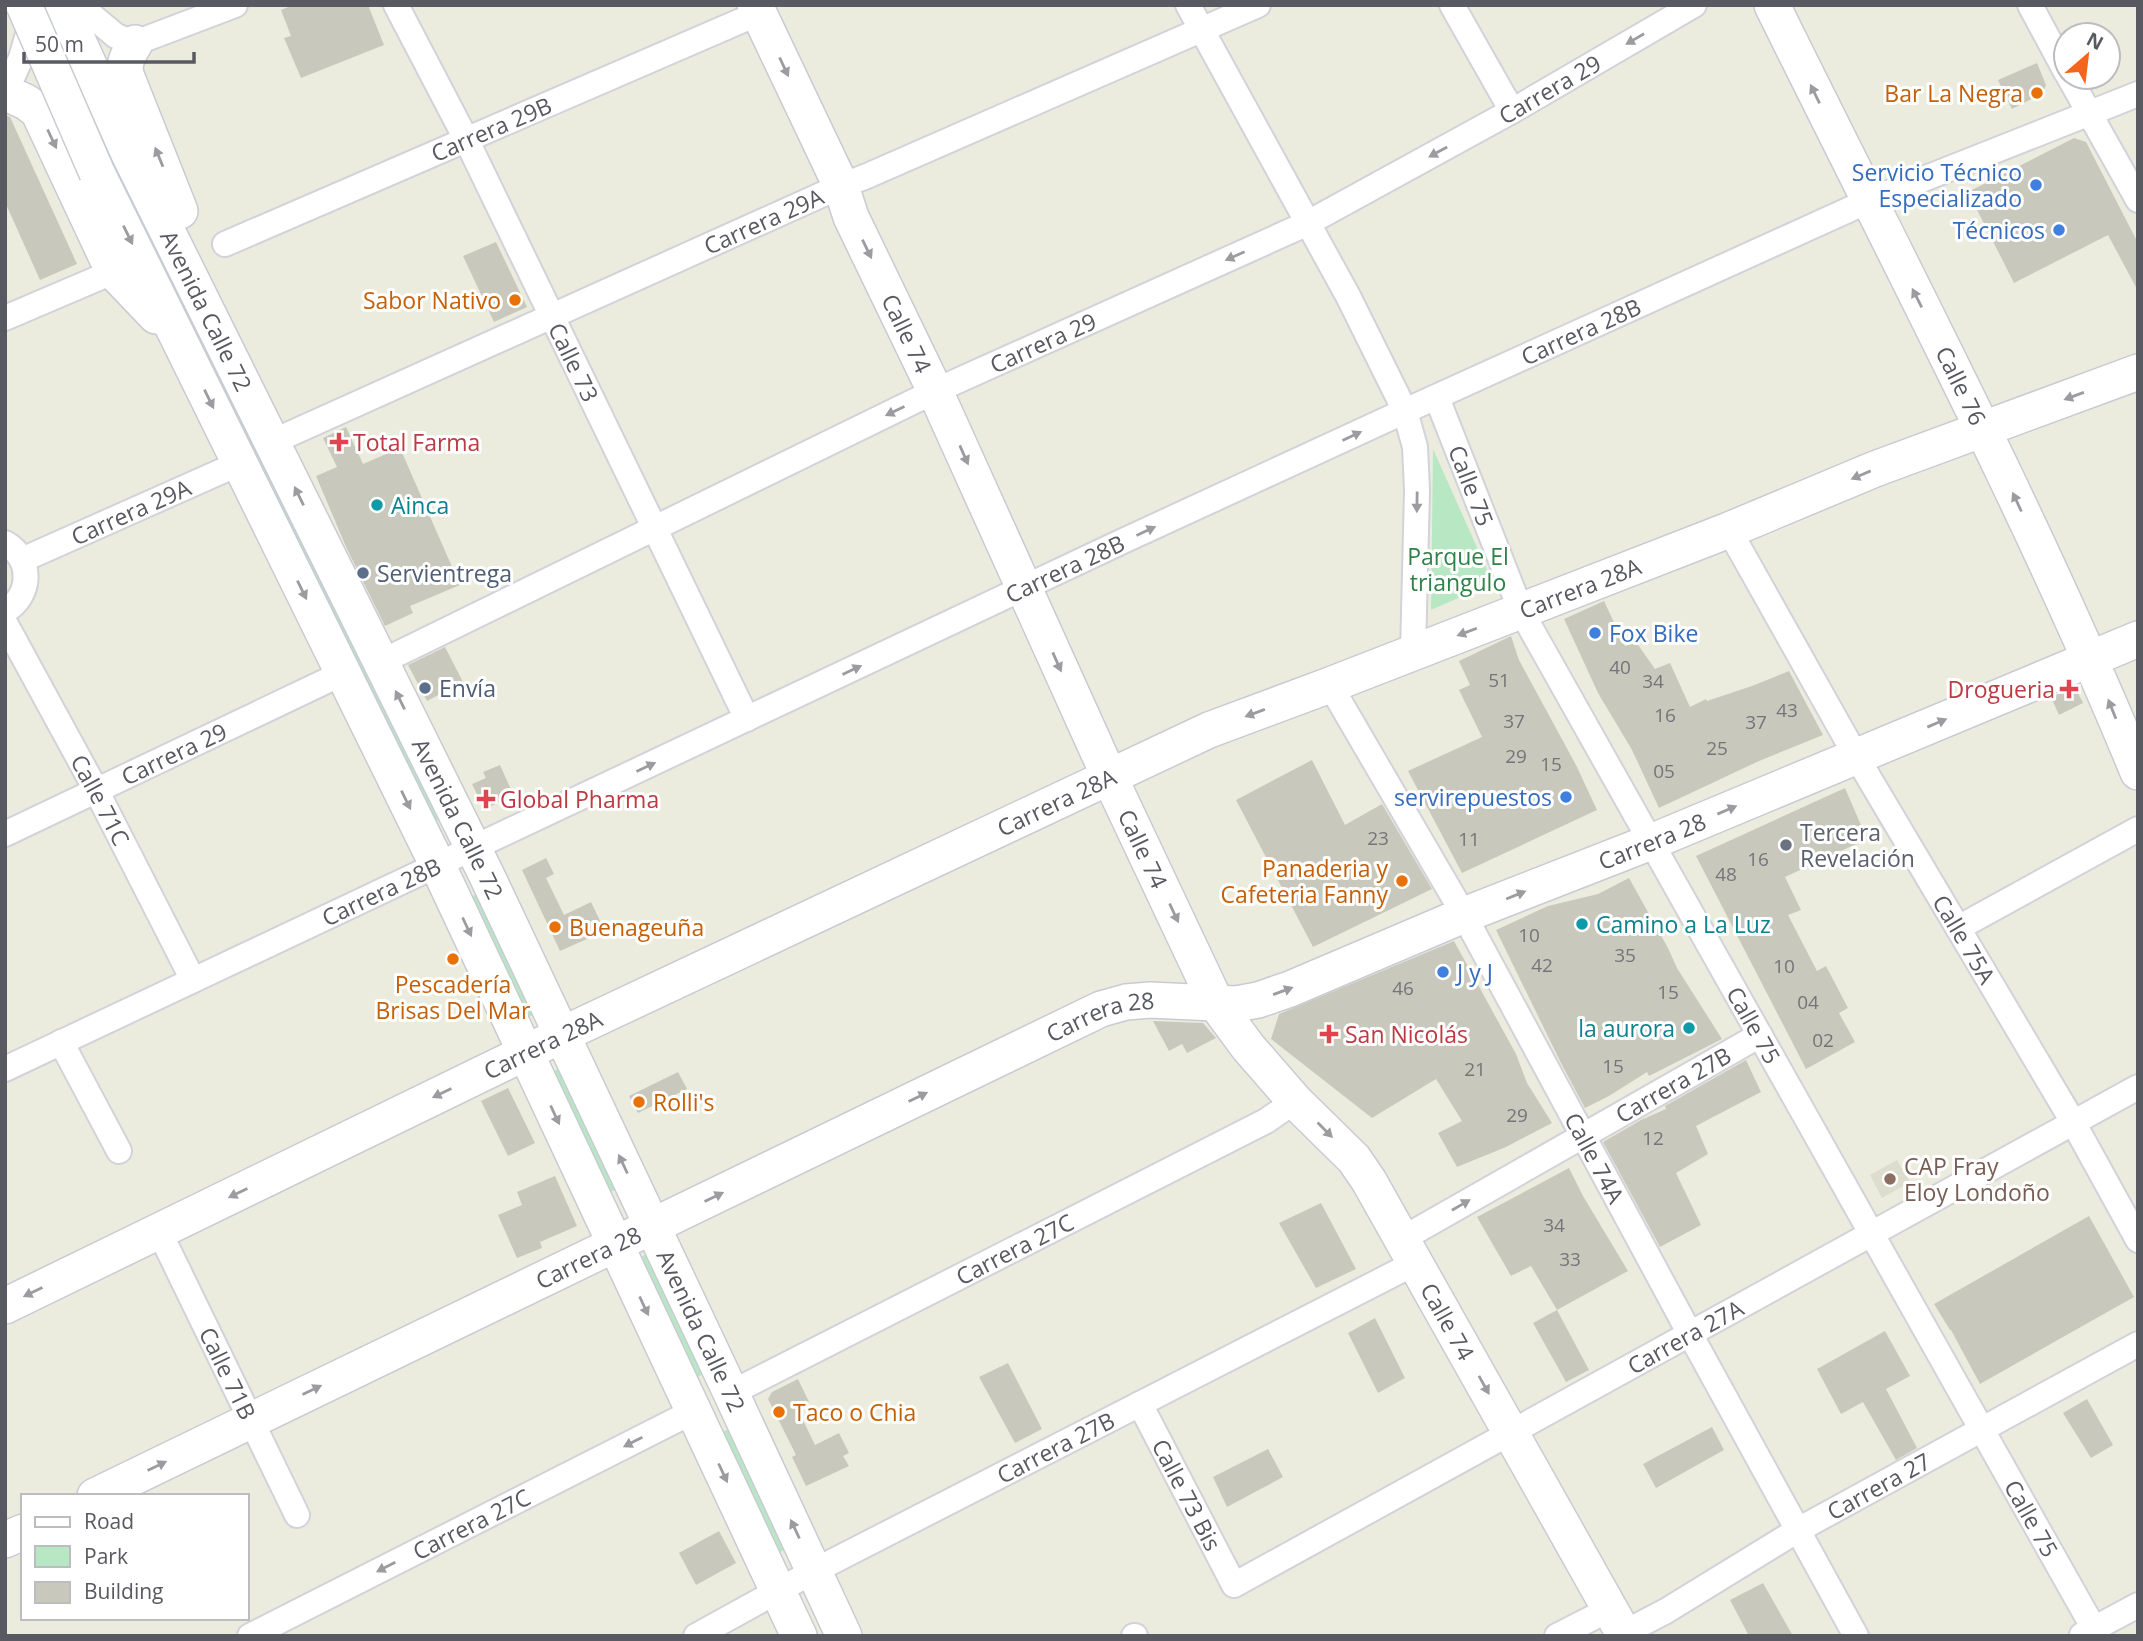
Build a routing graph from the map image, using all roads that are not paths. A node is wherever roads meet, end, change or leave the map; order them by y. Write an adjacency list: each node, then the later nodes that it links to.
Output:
1 (24, 5): 32 (street, Avenida Calle 72, one-way to 32, bridge)
2 (42, 5): 18 (street)
3 (62, 5): 29 (street, Avenida Calle 72)
4 (79, 5): 15 (street)
5 (235, 5): 15 (street)
6 (396, 5): 22 (street, Calle 73)
7 (1188, 5): 14 (street)
8 (1258, 5): 14 (street, Carrera 29A)
9 (1452, 5): 20 (street)
10 (1695, 5): 20 (street, Carrera 29, one-way to 20)
11 (1772, 5): 25 (street, Calle 76, one-way to 11)
12 (2030, 5): 16 (street)
13 (757, 9): 22 (street, Carrera 29B); 23 (street, Calle 74, one-way to 23)
14 (1201, 30): 23 (street, Carrera 29A); 26 (street)
15 (135, 43): 29 (street, one-way to 15)
16 (2052, 46)
17 (2077, 91): 21 (street)
18 (6, 93): 32 (street, one-way to 32)
19 (2138, 94): 21 (street, Carrera 28B)
20 (1512, 111): 26 (street, Carrera 29, one-way to 26)
21 (2089, 114): 24 (street); 25 (street, Carrera 28B)
22 (466, 139): 27 (street, Carrera 29B); 30 (street, Calle 73)
23 (841, 186): 30 (street, Carrera 29A); 34 (street, Calle 74, one-way to 34)
24 (2138, 200)
25 (1868, 201): 35 (street, Carrera 28B); 37 (street, Calle 76, one-way to 25)
26 (1306, 224): 34 (street, Carrera 29, one-way to 34); 36 (street)
27 (225, 244)
28 (101, 277): 31 (street)
29 (197, 292): 38 (street, Avenida Calle 72)
30 (551, 315): 38 (street, Carrera 29A); 40 (street, Calle 73)
31 (5, 318)
32 (178, 338): 39 (street, Avenida Calle 72, one-way to 39)
33 (2138, 372): 37 (street, Carrera 28A, one-way to 37)
34 (936, 391): 40 (street, Carrera 29, one-way to 40); 43 (street, Calle 74, one-way to 43)
35 (1437, 398): 36 (street, Carrera 28B); 45 (street, Calle 75)
36 (1405, 411): 43 (street, Carrera 28B, one-way to 36); 48 (street, one-way to 48)
37 (1983, 429): 41 (street, Carrera 28A, one-way to 41); 49 (street, Calle 76, one-way to 37)
38 (272, 442): 50 (street, Avenida Calle 72, one-way to 38)
39 (240, 463): 42 (street, Carrera 29A); 51 (street, Avenida Calle 72, one-way to 51)
40 (654, 528): 50 (street, Carrera 29); 53 (street, Calle 73)
41 (1729, 530): 45 (street, Carrera 28A); 54 (street, Calle 75A)
42 (14, 552): 44 (street)
43 (1023, 589): 53 (street, Carrera 28B, one-way to 43); 56 (street, Calle 74, one-way to 56)
44 (5, 611)
45 (1521, 611): 48 (street, Carrera 28A, one-way to 48); 60 (street, Calle 75)
46 (5, 623): 57 (street, Calle 71C)
47 (2138, 639): 49 (street, Carrera 28)
48 (1413, 653): 52 (street, Carrera 28A)
49 (2091, 659): 54 (street, Carrera 28, one-way to 49); 55 (street, Calle 76, one-way to 49)
50 (381, 662): 61 (street, Avenida Calle 72, one-way to 50)
51 (343, 673): 57 (street, Carrera 29); 62 (street, Avenida Calle 72, one-way to 62)
52 (1330, 685): 56 (street, Carrera 28A, one-way to 56); 63 (street, Calle 74A)
53 (747, 719): 61 (street, Carrera 28B, one-way to 53)
54 (1856, 756): 60 (street, Carrera 28, one-way to 54); 64 (street, Calle 75A)
55 (2138, 772)
56 (1109, 776): 66 (street, Calle 74, one-way to 66); 67 (street, Carrera 28A)
57 (96, 790): 59 (street, Carrera 29); 65 (street, Calle 71C)
58 (2138, 829): 64 (street)
59 (5, 834)
60 (1651, 842): 63 (street, Carrera 28, one-way to 60); 68 (street, Calle 75)
61 (473, 849): 62 (street, Carrera 28B); 67 (street, Avenida Calle 72)
62 (438, 866): 65 (street, Carrera 28B); 70 (street, Avenida Calle 72, one-way to 70)
63 (1464, 915): 66 (street, Carrera 28, one-way to 63); 75 (street, Calle 74A)
64 (1958, 928): 74 (street, Calle 75A)
65 (193, 980): 69 (street, Carrera 28B)
66 (1217, 1005): 73 (street, Calle 74); 77 (street, Carrera 28, one-way to 66)
67 (562, 1035): 70 (street, Carrera 28A); 77 (street, Avenida Calle 72, one-way to 67)
68 (1760, 1035): 75 (street, Carrera 27B); 79 (street, Calle 75)
69 (61, 1042): 71 (street, Carrera 28B); 76 (street)
70 (526, 1053): 78 (street, Carrera 28A, one-way to 78); 81 (street, Avenida Calle 72, one-way to 81)
71 (5, 1069)
72 (2138, 1087): 74 (street, Carrera 27A)
73 (1295, 1101): 82 (street, Calle 74, one-way to 82); 86 (street, Carrera 27C)
74 (2073, 1122): 79 (street, Carrera 27A); 80 (street, Calle 75A)
75 (1583, 1136): 82 (street, Carrera 27B, one-way to 75); 84 (street, Calle 74A)
76 (119, 1152)
77 (652, 1226): 81 (street, Carrera 28); 86 (street, Avenida Calle 72)
78 (159, 1231): 83 (street, Carrera 28A, one-way to 83); 89 (street, Calle 71B)
79 (1872, 1233): 84 (street, Carrera 27A); 90 (street, Calle 75)
80 (2138, 1240)
81 (615, 1244): 88 (street, Avenida Calle 72, one-way to 88); 89 (street, Carrera 28, one-way to 81)
82 (1409, 1251): 87 (street, Carrera 27B); 91 (street, Calle 74, one-way to 91)
83 (5, 1306)
84 (1690, 1334): 91 (street, Carrera 27A); 94 (street, Calle 74A)
85 (2138, 1344): 90 (street, Carrera 27)
86 (731, 1393): 97 (street, Avenida Calle 72, one-way to 86)
87 (1140, 1404): 97 (street, Carrera 27B); 98 (street, Calle 73 Bis)
88 (694, 1412): 99 (street, Avenida Calle 72, one-way to 99); 103 (street, Carrera 27C, one-way to 103)
89 (250, 1419): 92 (street, Carrera 28, one-way to 89); 93 (street, Calle 71B)
90 (1982, 1430): 94 (street, Carrera 27); 102 (street, Calle 75)
91 (1511, 1432): 98 (street, Carrera 27A); 101 (street, Calle 74)
92 (99, 1494)
93 (297, 1515)
94 (1798, 1530): 101 (street, Carrera 27); 108 (street, Calle 74A)
95 (21, 1533): 96 (street)
96 (5, 1540)
97 (814, 1571): 99 (street, Carrera 27B); 106 (street, Avenida Calle 72)
98 (1234, 1585)
99 (778, 1591): 104 (street, Carrera 27B); 105 (street, Avenida Calle 72)
100 (2138, 1605): 102 (street)
101 (1620, 1626): 107 (street, Carrera 27)
102 (2091, 1633)
103 (250, 1636)
104 (696, 1636)
105 (799, 1636)
106 (844, 1636)
107 (1557, 1636)
108 (1856, 1636)

